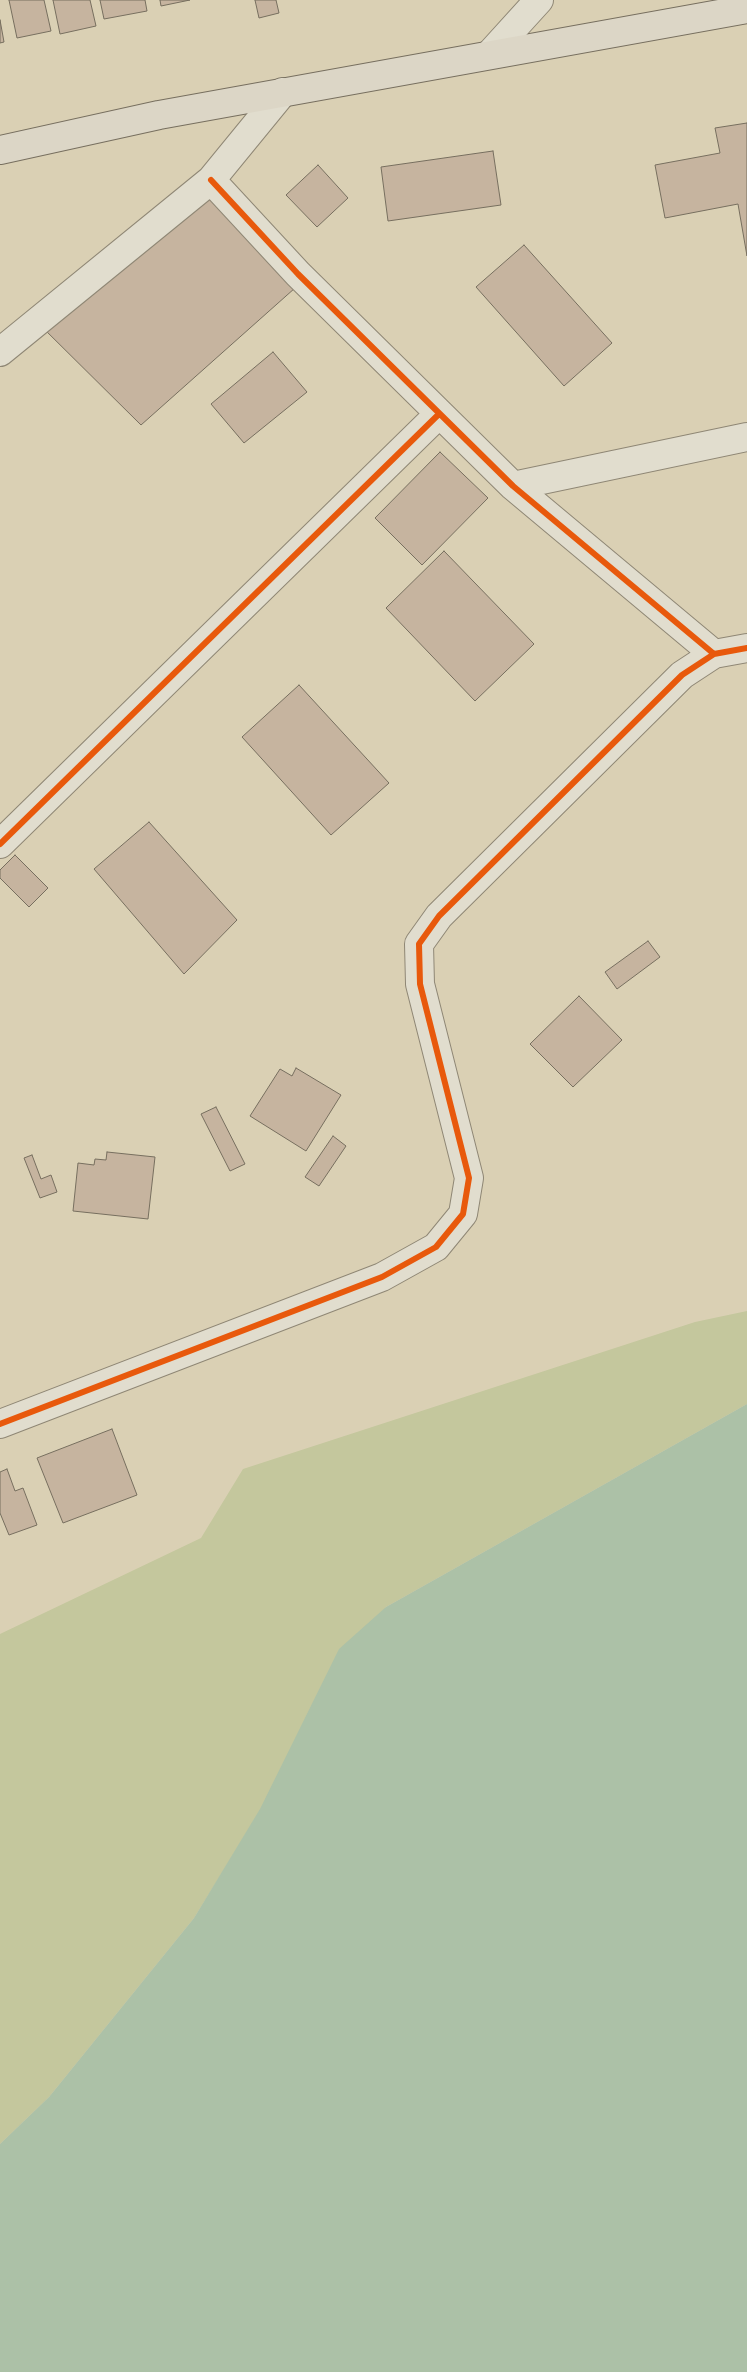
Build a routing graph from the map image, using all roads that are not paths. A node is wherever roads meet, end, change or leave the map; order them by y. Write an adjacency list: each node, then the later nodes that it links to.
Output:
1 (539, 0): 3 (street)
2 (747, 9): 3 (main road)
3 (490, 54): 4 (main road)
4 (283, 92): 5 (main road); 6 (street)
5 (0, 150)
6 (211, 180): 7 (street); 8 (street)
7 (0, 352)
8 (439, 414): 10 (street); 13 (street)
9 (747, 437): 10 (street)
10 (513, 486): 12 (street)
11 (747, 648): 12 (street)
12 (714, 654): 14 (street)
13 (0, 844)
14 (0, 1424)

